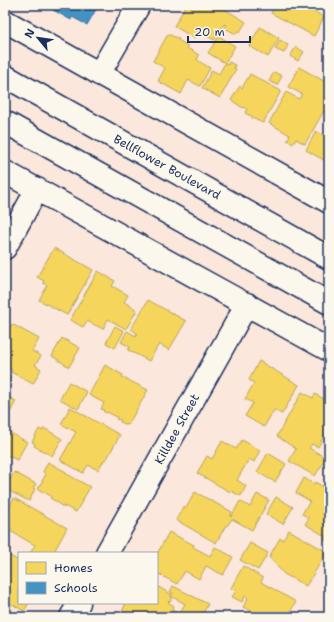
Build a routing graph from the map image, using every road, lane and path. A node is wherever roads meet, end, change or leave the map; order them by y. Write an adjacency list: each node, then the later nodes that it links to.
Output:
1 (138, 5): 3 (street)
2 (5, 21): 3 (street)
3 (99, 74): 8 (street)
4 (5, 76): 10 (street, Bellflower Boulevard)
5 (5, 122): 12 (street)
6 (5, 172): 7 (street)
7 (38, 189): 9 (street); 11 (street)
8 (329, 202)
9 (5, 248)
10 (329, 258)
11 (247, 304): 13 (street); 14 (street, Killdee Street)
12 (329, 304)
13 (329, 350)
14 (108, 552)
15 (78, 604): 16 (street)
16 (71, 617)

